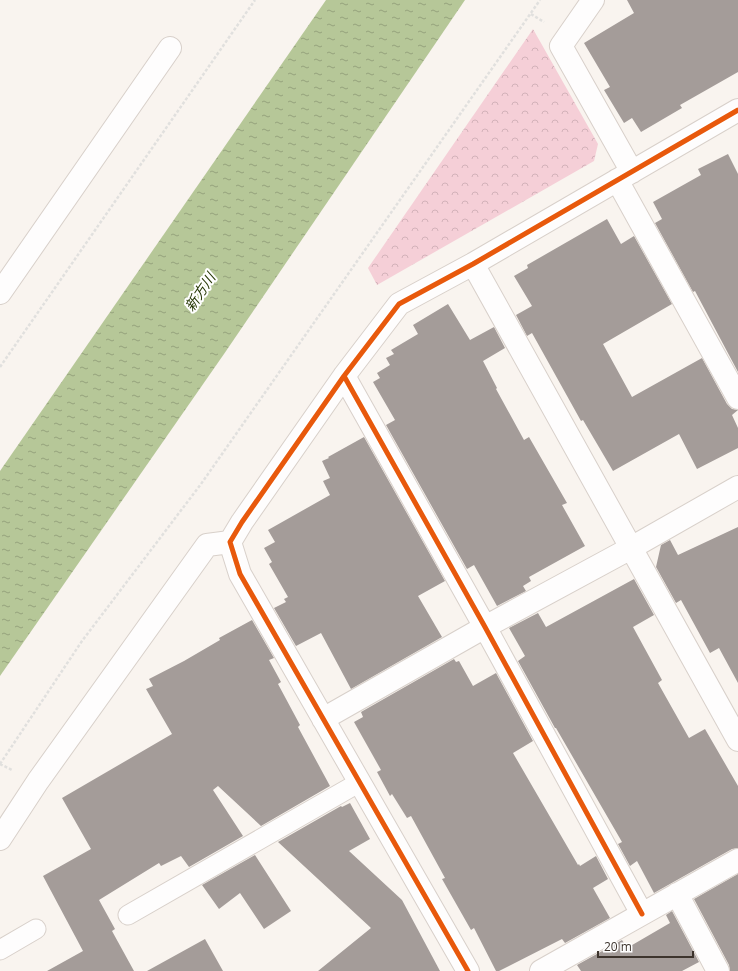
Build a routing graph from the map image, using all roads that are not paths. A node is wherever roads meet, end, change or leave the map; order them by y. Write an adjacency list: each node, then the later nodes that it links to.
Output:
1 (593, 0): 4 (street)
2 (170, 48): 6 (street)
3 (736, 116): 4 (street)
4 (624, 176): 5 (street); 8 (street)
5 (473, 264): 7 (street); 11 (street)
6 (0, 294)
7 (344, 376): 10 (street); 12 (street)
8 (738, 398)
9 (738, 487): 11 (street)
10 (230, 542): 13 (street); 16 (street)
11 (631, 548): 12 (street); 14 (street)
12 (485, 626): 13 (street); 19 (street)
13 (323, 719): 15 (street)
14 (738, 740)
15 (360, 782): 20 (lane); 23 (street)
16 (0, 839)
17 (738, 860): 18 (street)
18 (677, 894): 19 (street); 25 (street)
19 (642, 914): 24 (street)
20 (128, 916)
21 (36, 929): 22 (lane)
22 (0, 950)
23 (468, 971)
24 (541, 971)
25 (718, 971)

